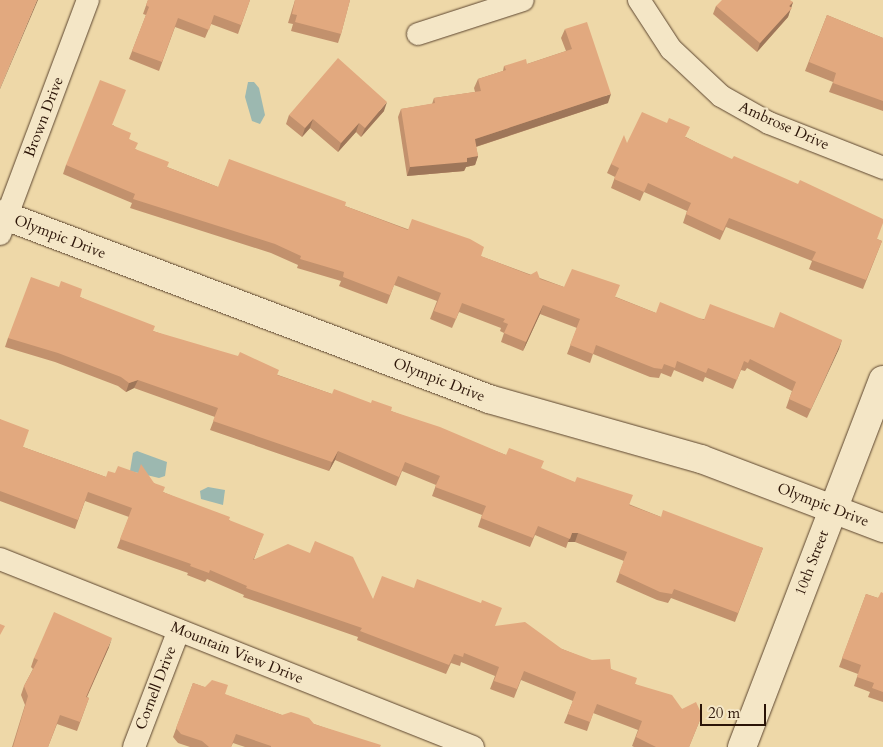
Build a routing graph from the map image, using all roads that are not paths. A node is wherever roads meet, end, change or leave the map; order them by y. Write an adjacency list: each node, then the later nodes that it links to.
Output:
1 (88, 0): 6 (street, Brown Drive)
2 (523, 0): 4 (street)
3 (639, 0): 5 (street, Ambrose Drive)
4 (418, 34)
5 (883, 168)
6 (2, 222): 8 (street, Olympic Drive)
7 (883, 380): 8 (street, 10th Street)
8 (833, 508): 9 (street, Olympic Drive); 14 (street, 10th Street)
9 (883, 528)
10 (0, 559): 11 (street, Mountain View Drive)
11 (179, 630): 12 (street, Cornell Drive); 13 (street, Mountain View Drive)
12 (134, 747)
13 (473, 747)
14 (742, 747)

